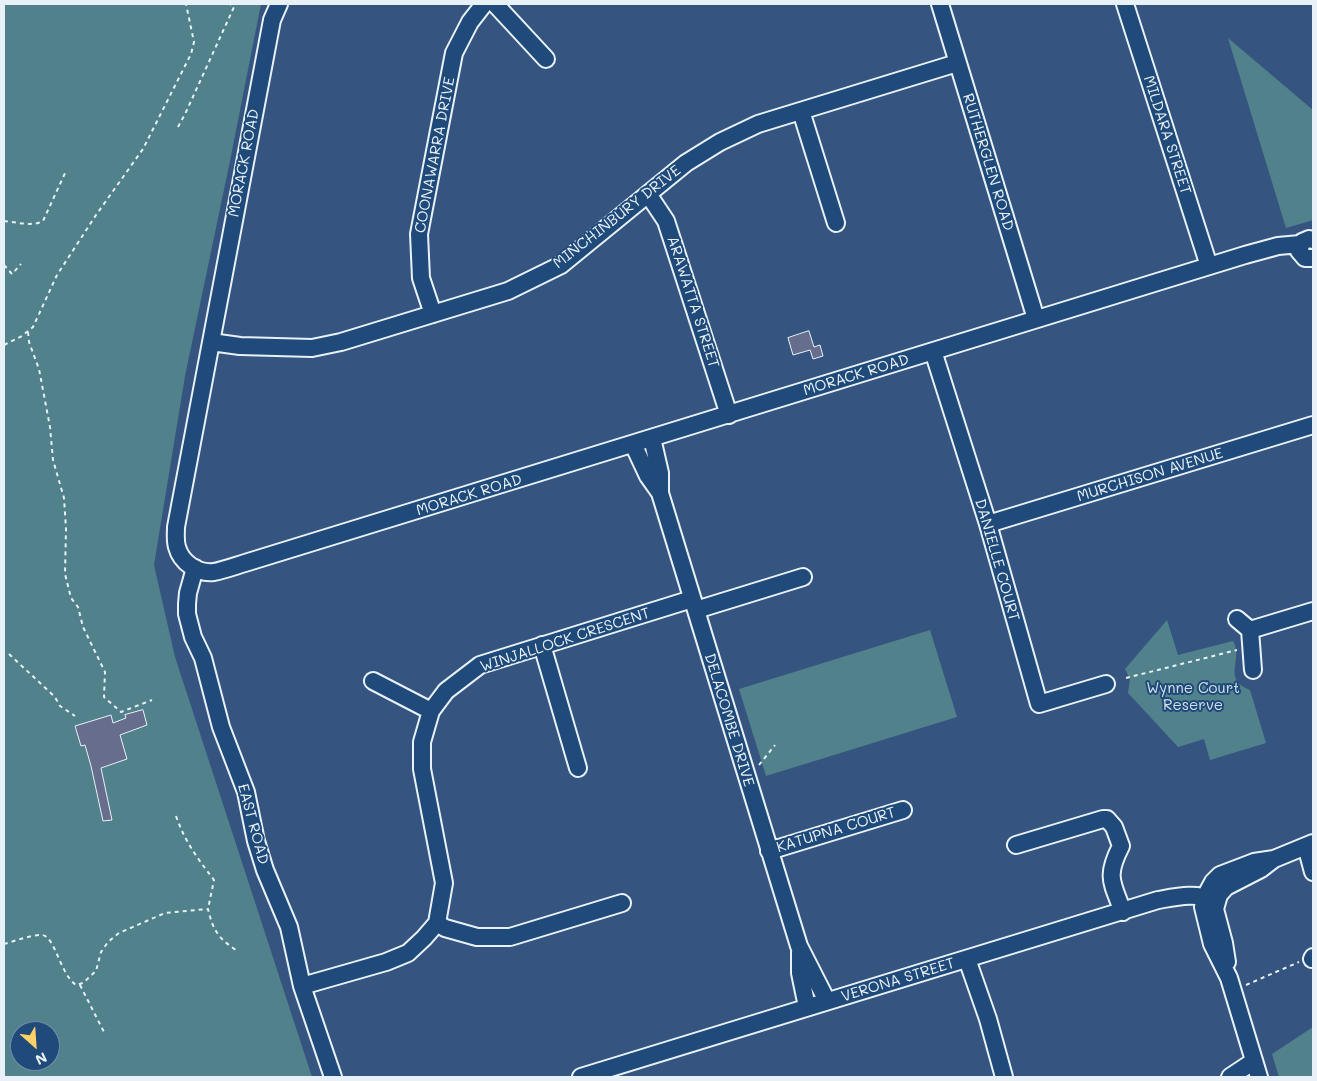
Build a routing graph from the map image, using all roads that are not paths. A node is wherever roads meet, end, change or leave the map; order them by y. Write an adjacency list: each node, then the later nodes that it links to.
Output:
1 (279, 4): 16 (street, MORACK ROAD)
2 (484, 4): 14 (street, COONAWARRA DRIVE)
3 (495, 4): 6 (street)
4 (940, 4): 7 (street, RUTHERGLEN ROAD)
5 (1125, 4): 13 (street, MILDARA STREET)
6 (546, 59)
7 (957, 63): 8 (street, MINCHINBURY DRIVE); 15 (street, RUTHERGLEN ROAD)
8 (801, 111): 9 (street, MINCHINBURY DRIVE); 10 (street)
9 (648, 194): 14 (street, MINCHINBURY DRIVE); 18 (street, ARAWATTA STREET)
10 (836, 223)
11 (1307, 242): 12 (street); 13 (street, MORACK ROAD)
12 (1312, 261)
13 (1209, 266): 15 (street, MORACK ROAD)
14 (433, 314): 16 (street, MINCHINBURY DRIVE)
15 (1036, 319): 17 (street, MORACK ROAD)
16 (210, 342): 24 (street, MORACK ROAD)
17 (933, 351): 18 (street, MORACK ROAD); 23 (street, DANIELLE COURT)
18 (729, 415): 20 (street, MORACK ROAD)
19 (1313, 425): 23 (street, MURCHISON AVENUE)
20 (652, 438): 21 (street, MORACK ROAD); 22 (street, DELACOMBE DRIVE)
21 (633, 444): 22 (street, DELACOMBE DRIVE); 24 (street, MORACK ROAD)
22 (660, 493): 26 (street, DELACOMBE DRIVE)
23 (988, 524): 33 (street, DANIELLE COURT)
24 (195, 568): 47 (street, EAST ROAD)
25 (803, 577): 26 (street, WINJALLOCK CRESCENT)
26 (694, 605): 30 (street, WINJALLOCK CRESCENT); 39 (street, DELACOMBE DRIVE)
27 (1313, 611): 29 (street)
28 (1237, 619): 29 (street)
29 (1250, 630): 31 (street)
30 (542, 645): 34 (street, WINJALLOCK CRESCENT); 35 (street)
31 (1253, 670)
32 (373, 681): 34 (street)
33 (1106, 684)
34 (432, 712): 44 (street, WINJALLOCK CRESCENT)
35 (578, 768)
36 (903, 810): 39 (street, KATUPNA COURT)
37 (1310, 844): 40 (street); 41 (street)
38 (1016, 845): 43 (street)
39 (769, 851): 45 (street, DELACOMBE DRIVE)
40 (1313, 872)
41 (1211, 899): 43 (street, VERONA STREET); 50 (street)
42 (622, 904): 44 (street)
43 (1123, 912): 46 (street, VERONA STREET)
44 (437, 923): 47 (street)
45 (800, 946): 48 (street, DELACOMBE DRIVE); 49 (street, DELACOMBE DRIVE)
46 (967, 959): 48 (street, VERONA STREET); 53 (street)
47 (302, 986): 51 (street, EAST ROAD)
48 (827, 1001): 49 (street, VERONA STREET)
49 (807, 1007): 52 (street, VERONA STREET)
50 (1254, 1061): 54 (street); 55 (street)
51 (333, 1077)
52 (581, 1077)
53 (1004, 1077)
54 (1230, 1077)
55 (1259, 1077)

